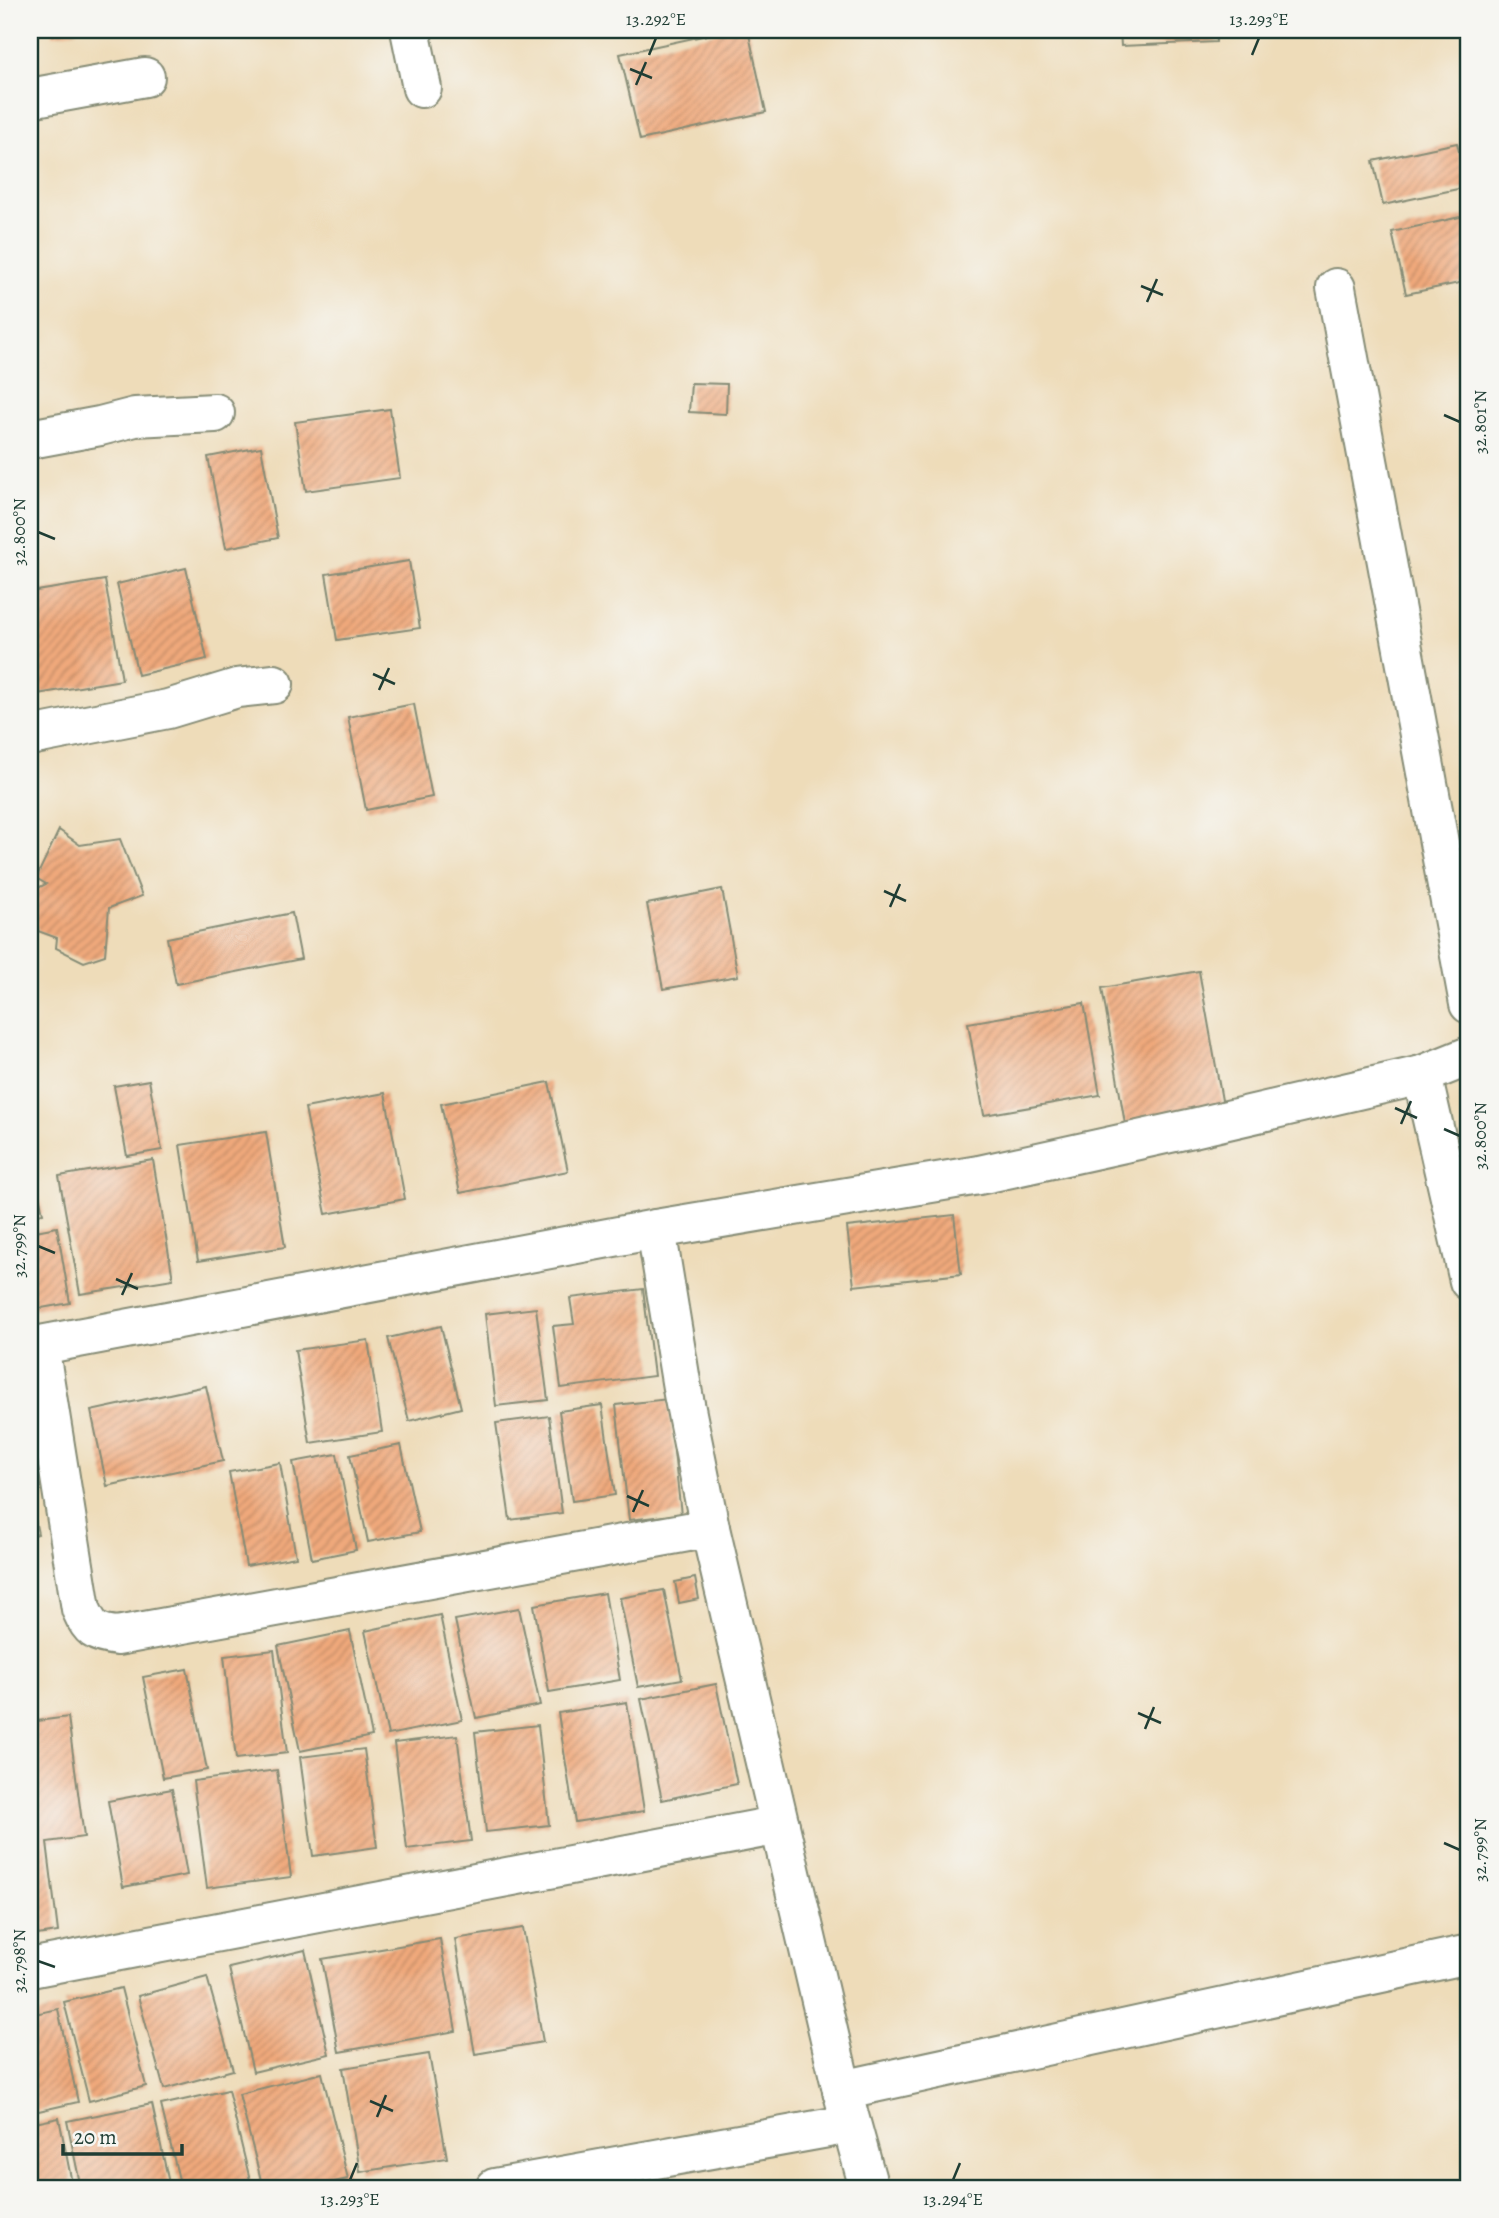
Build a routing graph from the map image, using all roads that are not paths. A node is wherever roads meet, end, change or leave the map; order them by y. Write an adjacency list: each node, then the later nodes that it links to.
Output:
1 (410, 30): 3 (street)
2 (145, 77): 4 (street)
3 (422, 88)
4 (30, 98)
5 (1336, 288): 10 (street)
6 (215, 414): 7 (street)
7 (30, 439)
8 (274, 684): 9 (street)
9 (30, 736)
10 (1469, 1004)
11 (1469, 1056): 12 (street)
12 (1422, 1075): 13 (street); 14 (street)
13 (656, 1229): 15 (street); 16 (street)
14 (1469, 1282)
15 (34, 1346): 16 (street)
16 (710, 1528): 17 (street)
17 (780, 1825): 19 (street); 20 (street)
18 (1469, 1954): 20 (street)
19 (30, 1968)
20 (846, 2107): 21 (street); 22 (street)
21 (495, 2188)
22 (869, 2188)

